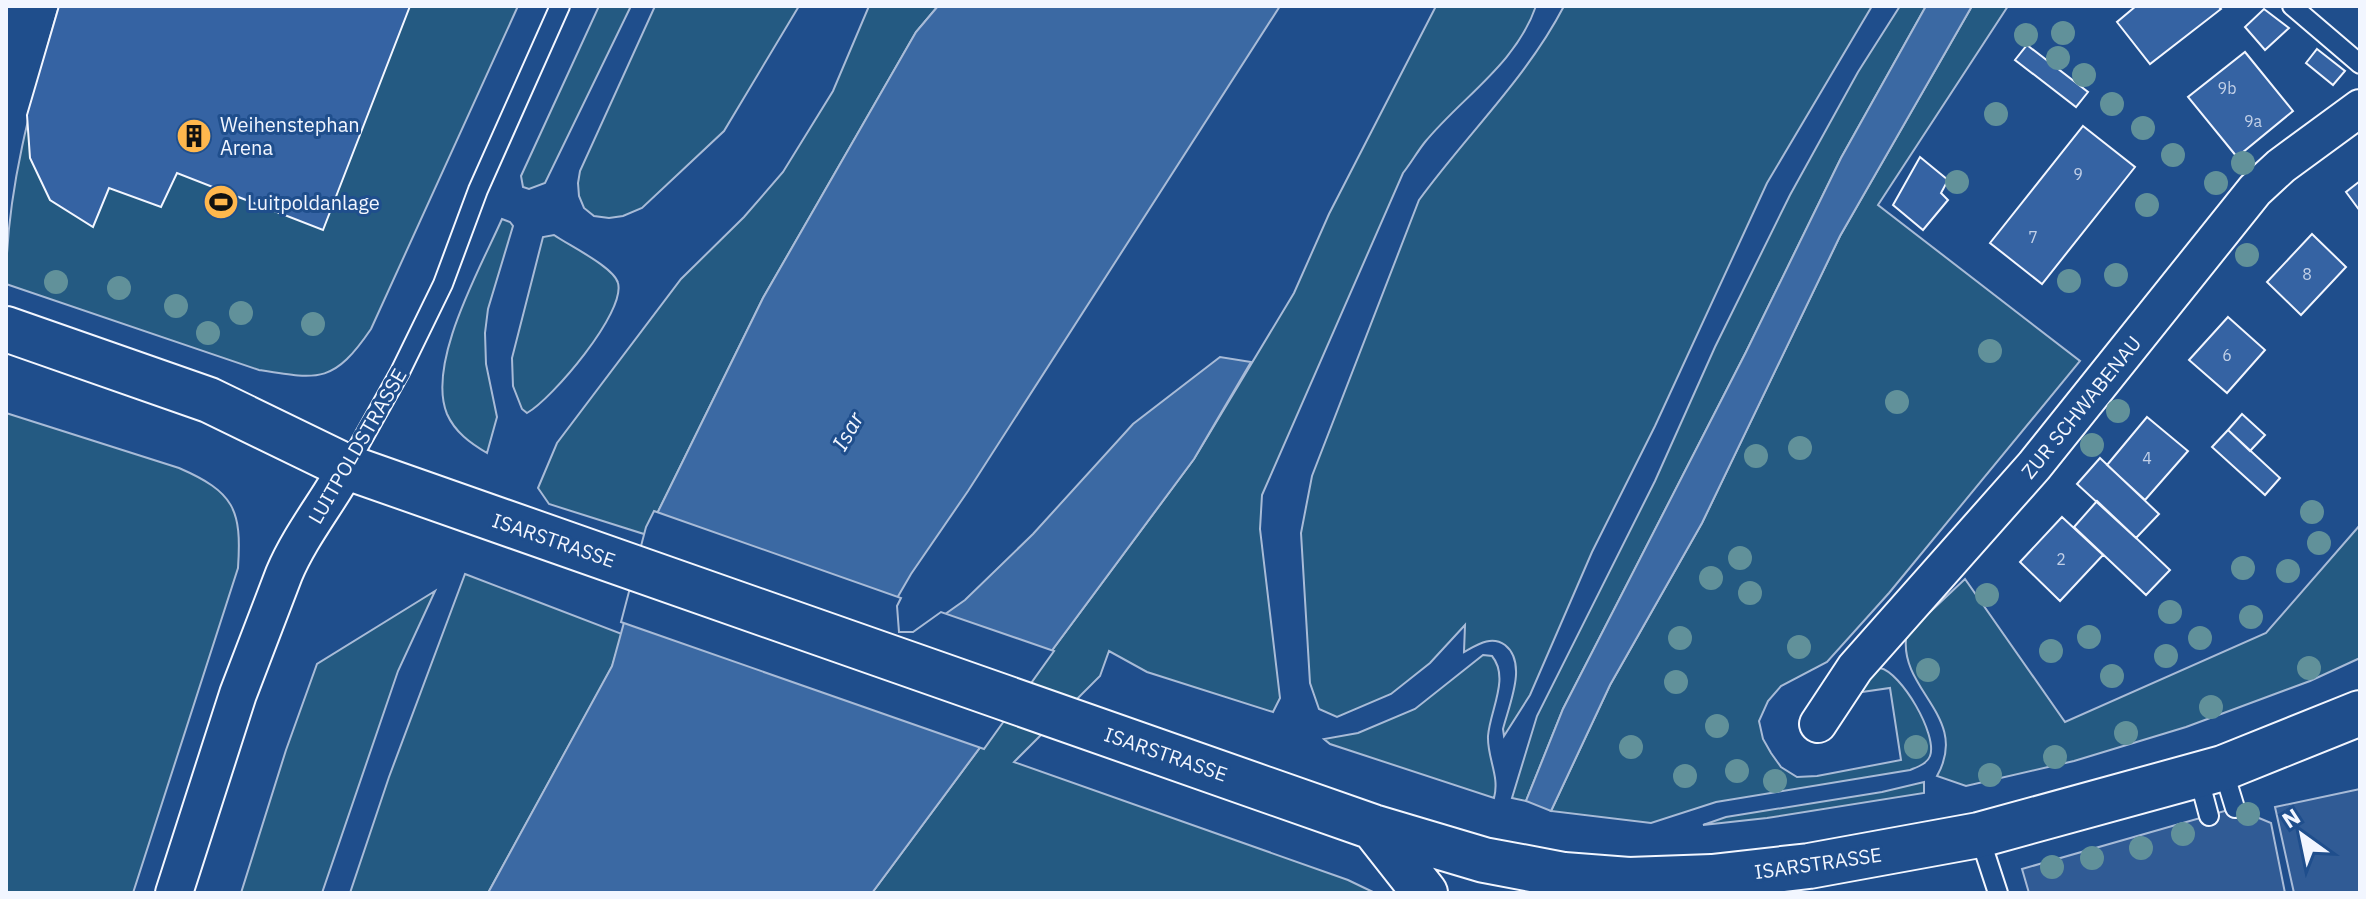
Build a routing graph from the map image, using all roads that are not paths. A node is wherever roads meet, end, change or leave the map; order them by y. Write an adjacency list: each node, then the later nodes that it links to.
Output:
1 (560, 6): 6 (lane, LUITPOLDSTRASSE)
2 (2292, 6): 3 (lane)
3 (2360, 64)
4 (2360, 108): 8 (street, ZUR SCHWABENAU)
5 (6, 329): 6 (main road, ISARSTRASSE)
6 (347, 467): 11 (main road, ISARSTRASSE); 14 (street, LUITPOLDSTRASSE)
7 (2360, 713): 9 (main road, ISARSTRASSE)
8 (1818, 724)
9 (2218, 784): 10 (lane); 12 (main road, ISARSTRASSE)
10 (2209, 816)
11 (1373, 827): 13 (main road, ISARSTRASSE); 15 (main road)
12 (1979, 835): 13 (main road, ISARSTRASSE); 16 (lane)
13 (1481, 876)
14 (174, 893)
15 (1425, 893)
16 (1998, 893)

